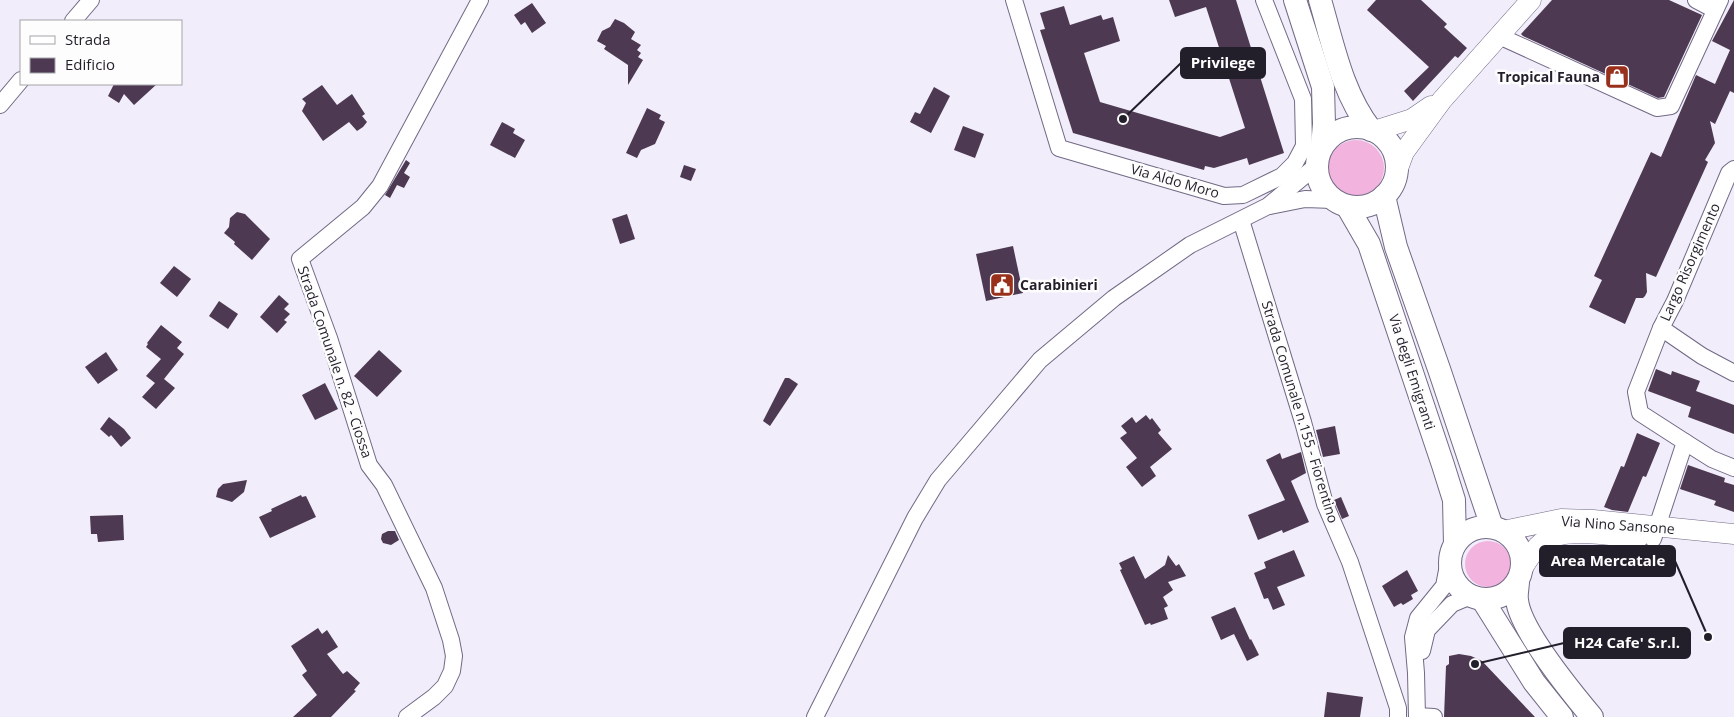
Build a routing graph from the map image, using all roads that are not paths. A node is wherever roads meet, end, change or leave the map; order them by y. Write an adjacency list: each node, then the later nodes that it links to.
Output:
1 (91, 0): 10 (street)
2 (480, 0): 38 (street, Strada Comunale n. 82 - Ciossa)
3 (1014, 0): 13 (street, Via Aldo Moro)
4 (1264, 0): 13 (street, Via Aldo Moro)
5 (1295, 0): 12 (main road)
6 (1320, 0): 17 (main road)
7 (1531, 0): 11 (street)
8 (1696, 0): 9 (street)
9 (1718, 5): 11 (street)
10 (74, 20)
11 (1499, 36): 15 (street)
12 (1308, 40): 13 (street); 18 (main road)
13 (1280, 42)
14 (20, 81): 16 (street)
15 (1442, 100): 17 (street); 20 (street)
16 (0, 104)
17 (1373, 130): 18 (main road); 20 (main road)
18 (1319, 156): 22 (main road); 23 (street)
19 (1734, 169): 25 (street, Largo Risorgimento)
20 (1397, 170): 21 (main road)
21 (1384, 196): 22 (main road); 29 (main road, Via degli Emigranti)
22 (1340, 203): 23 (street); 33 (main road, Via degli Emigranti)
23 (1268, 206): 24 (street)
24 (1241, 220): 39 (street); 40 (street, Strada Comunale n.155 - Fiorentino)
25 (1661, 328): 26 (street, Largo Risorgimento); 27 (street, Largo Risorgimento)
26 (1734, 373)
27 (1685, 442): 28 (street, Largo Risorgimento); 30 (street)
28 (1734, 468)
29 (1498, 529): 30 (street, Via Nino Sansone); 33 (main road); 34 (main road, Via degli Emigranti)
30 (1655, 533): 31 (street, Via Nino Sansone); 32 (street, Via Nino Sansone); 34 (street, Via Nino Sansone)
31 (1734, 534)
32 (1734, 546)
33 (1452, 550): 35 (main road, Via degli Emigranti); 36 (street)
34 (1520, 575): 35 (main road); 43 (main road, Via degli Emigranti)
35 (1476, 598): 36 (street); 42 (main road, Via degli Emigranti)
36 (1416, 673): 37 (street)
37 (1417, 716): 41 (street)
38 (407, 717)
39 (816, 717)
40 (1398, 717)
41 (1434, 717)
42 (1562, 717)
43 (1592, 717)

